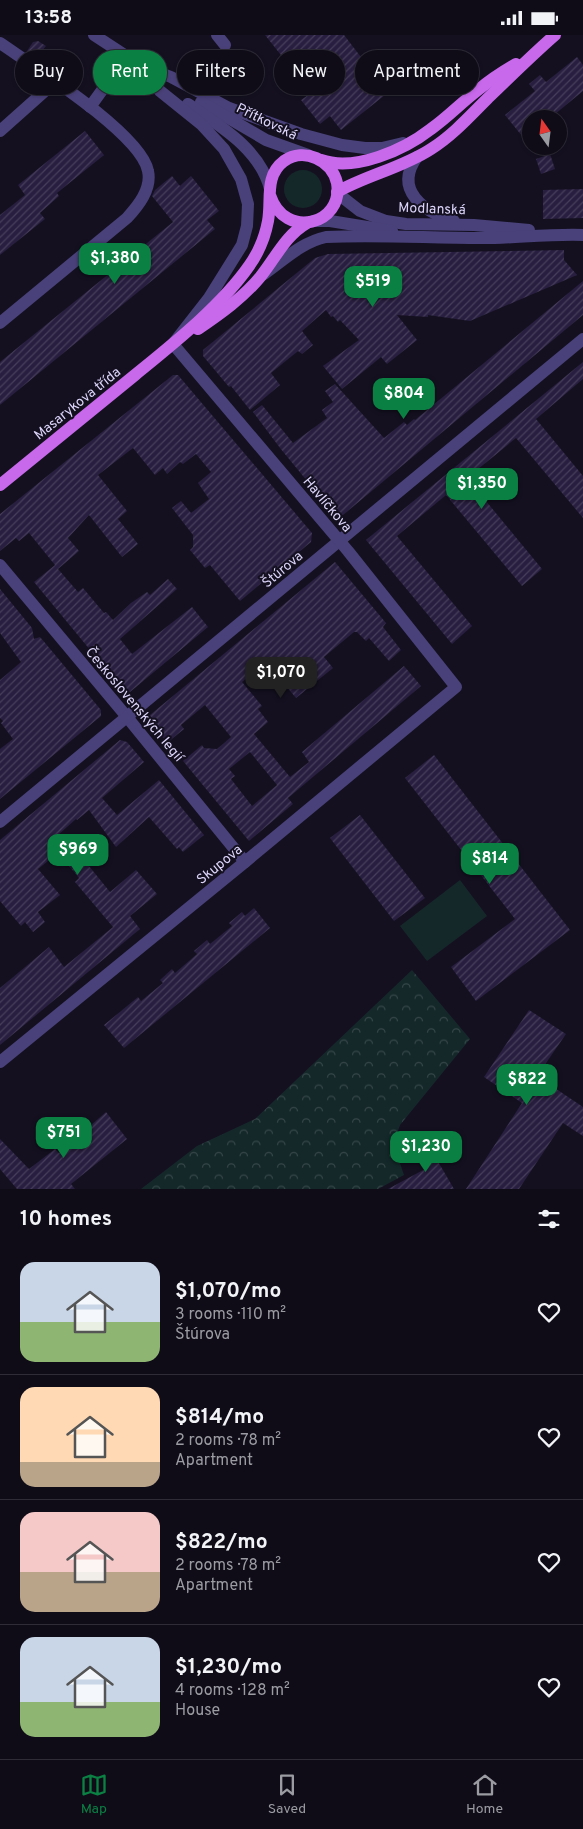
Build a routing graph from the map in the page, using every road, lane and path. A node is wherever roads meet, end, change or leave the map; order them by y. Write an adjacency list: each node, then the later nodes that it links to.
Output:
1 (94, 35): 4 (street, Přítkovská)
2 (555, 35): 6 (main road, Masarykova třída)
3 (0, 43): 5 (street)
4 (117, 50)
5 (15, 53)
6 (533, 54): 16 (main road, Masarykova třída); 18 (main road, Masarykova třída)
7 (167, 75): 16 (street)
8 (167, 81): 17 (street, Přítkovská)
9 (167, 89): 19 (street, Přítkovská)
10 (41, 95): 15 (street)
11 (74, 95): 14 (street)
12 (101, 95): 14 (street)
13 (165, 95): 29 (street)
14 (90, 107): 27 (street)
15 (0, 131)
16 (417, 139): 17 (main road, Masarykova třída)
17 (313, 157): 19 (main road, Masarykova třída); 20 (main road)
18 (417, 157): 20 (main road, Masarykova třída); 22 (street)
19 (270, 192): 21 (main road); 29 (main road, Masarykova třída)
20 (337, 193): 21 (main road, Masarykova třída); 22 (street, Modlanská)
21 (310, 222): 24 (street, Modlanská); 26 (main road, Masarykova třída)
22 (470, 225): 23 (street)
23 (551, 235): 24 (street); 25 (street)
24 (424, 236): 26 (street)
25 (582, 237)
26 (260, 277): 29 (main road, Masarykova třída)
27 (0, 323)
28 (583, 339): 31 (street, Štúrova)
29 (172, 344): 30 (main road, Masarykova třída); 31 (street, Havlíčkova)
30 (0, 485)
31 (340, 541): 33 (street, Havlíčkova); 34 (street, Štúrova)
32 (0, 565): 34 (street, Československých legií)
33 (456, 687): 36 (street, Skupova)
34 (128, 717): 35 (street, Štúrova); 36 (street, Československých legií)
35 (0, 822)
36 (245, 862): 37 (street, Skupova)
37 (0, 1062)

